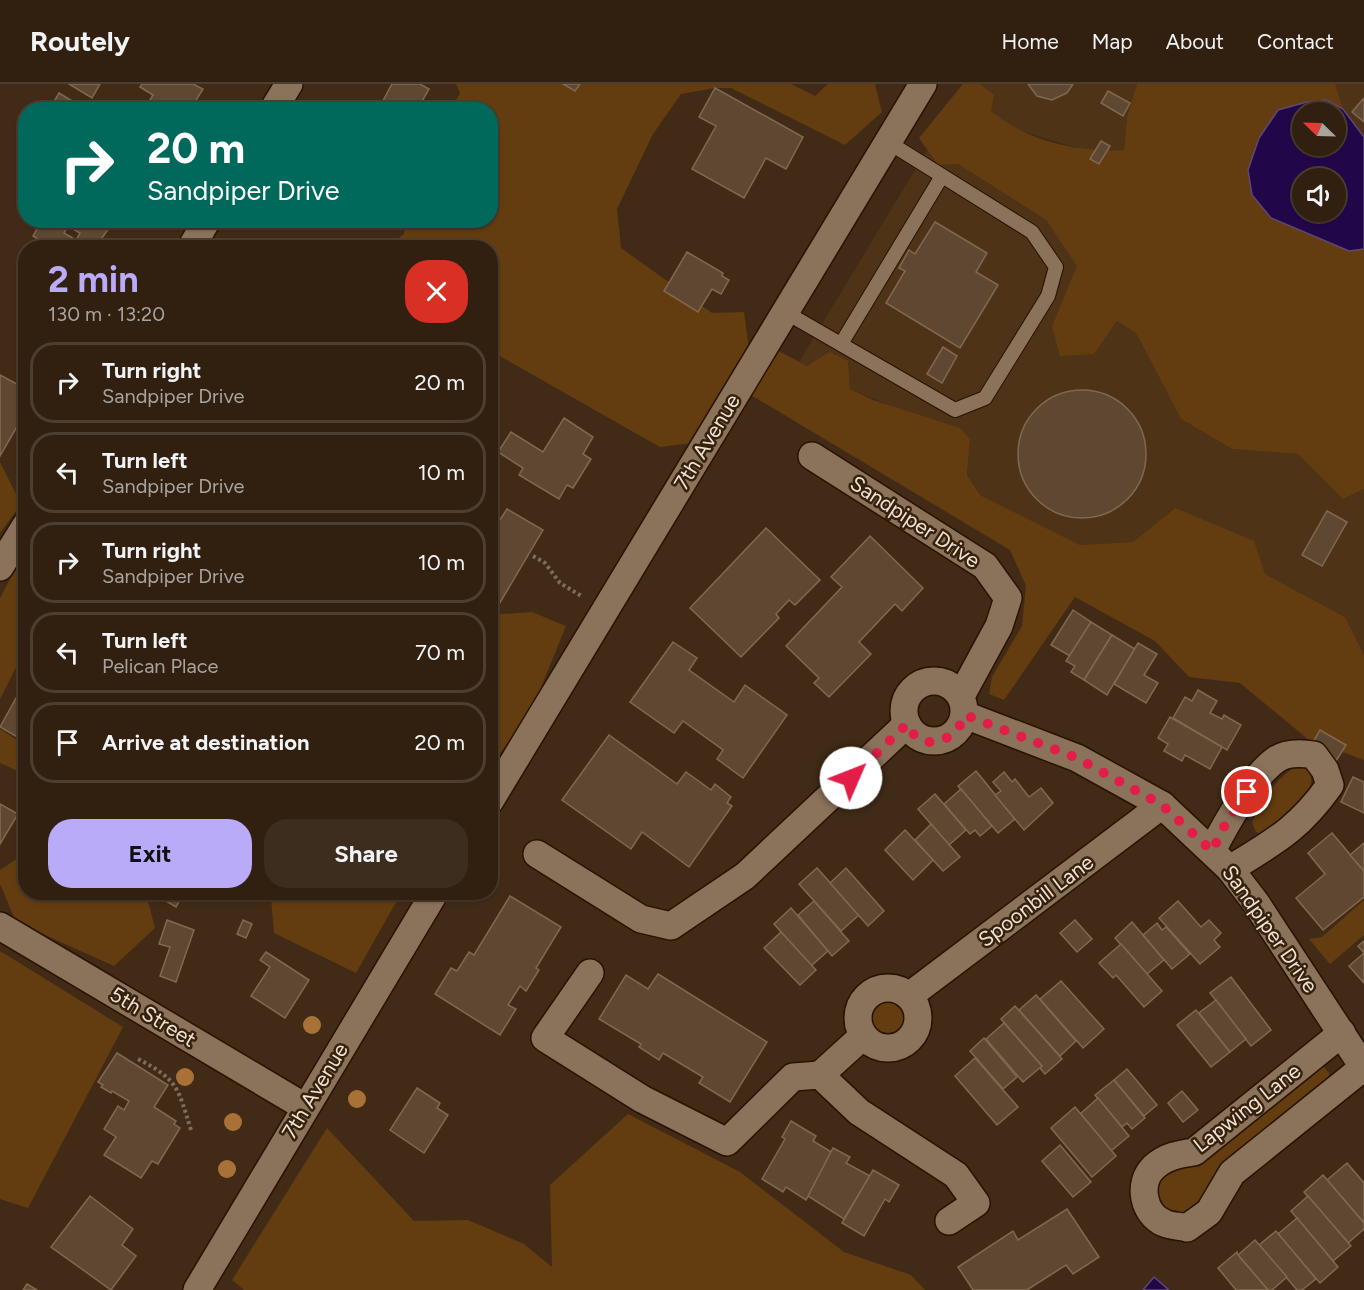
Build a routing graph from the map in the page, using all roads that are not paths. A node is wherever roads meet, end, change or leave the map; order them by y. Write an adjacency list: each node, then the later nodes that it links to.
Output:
1 (289, 84): 3 (street)
2 (923, 84): 4 (street, 7th Avenue)
3 (278, 102)
4 (888, 142): 5 (lane); 6 (street, 7th Avenue)
5 (942, 176): 7 (lane); 7 (lane)
6 (785, 312): 7 (lane); 13 (street, 7th Avenue)
7 (841, 344)
8 (812, 456): 11 (street, Sandpiper Drive)
9 (18, 538): 10 (street)
10 (0, 567)
11 (963, 706): 12 (street, Sandpiper Drive); 12 (street, Sandpiper Drive); 14 (street, Sandpiper Drive)
12 (907, 724): 15 (street)
13 (498, 788)
14 (1162, 805): 19 (street, Spoonbill Lane); 20 (street, Sandpiper Drive)
15 (537, 854)
16 (430, 900): 24 (street, 7th Avenue)
17 (0, 926): 24 (street, 5th Street)
18 (590, 973): 23 (street)
19 (909, 996): 21 (street); 21 (street)
20 (1342, 1033): 22 (street, Sandpiper Drive); 22 (street, Lapwing Lane)
21 (863, 1036): 23 (street)
22 (1364, 1067)
23 (820, 1075): 25 (street)
24 (305, 1107): 26 (street, 7th Avenue)
25 (949, 1221)
26 (197, 1290)

